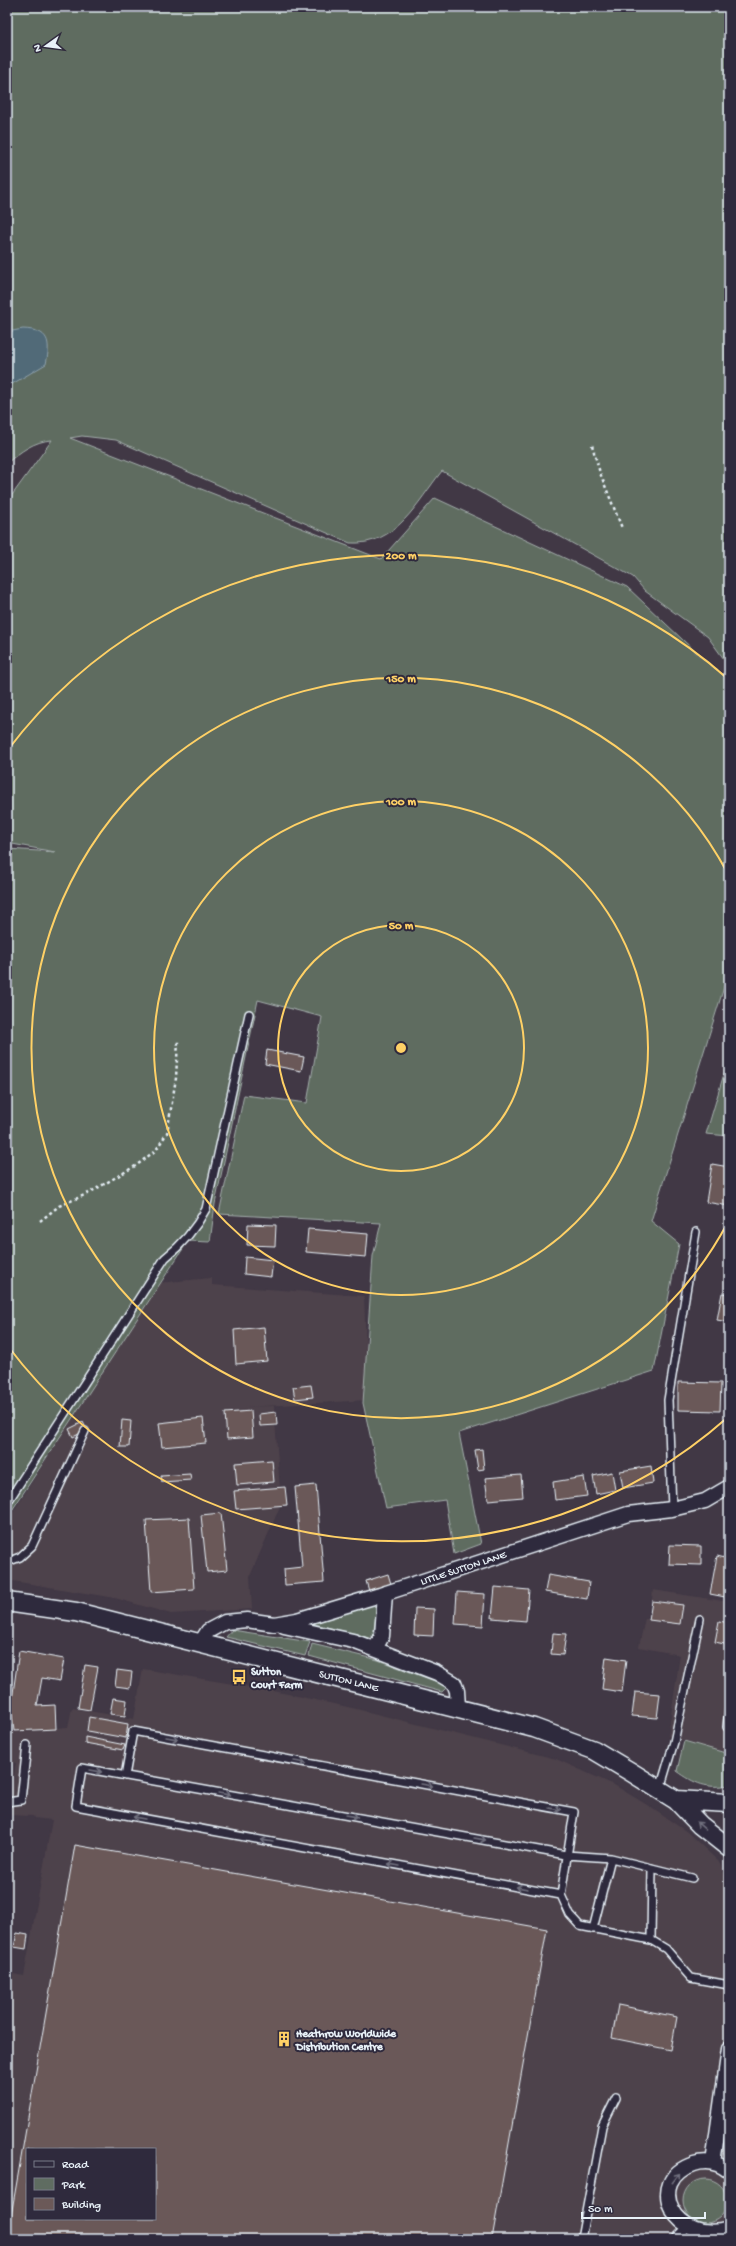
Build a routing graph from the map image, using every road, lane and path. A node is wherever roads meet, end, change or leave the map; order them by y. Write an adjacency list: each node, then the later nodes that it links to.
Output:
1 (592, 445): 2 (path)
2 (622, 528)
3 (249, 1014): 9 (lane)
4 (178, 1041): 5 (path)
5 (40, 1221)
6 (696, 1232): 10 (lane)
7 (85, 1431): 11 (lane)
8 (729, 1487): 10 (street, LITTLE SUTTON LANE)
9 (7, 1503)
10 (672, 1509): 12 (street, LITTLE SUTTON LANE)
11 (7, 1562)
12 (385, 1594): 15 (street, LITTLE SUTTON LANE); 17 (street)
13 (7, 1602): 16 (street, SUTTON LANE)
14 (700, 1619): 23 (lane)
15 (274, 1624): 16 (street, LITTLE SUTTON LANE); 17 (street)
16 (201, 1642): 18 (street, SUTTON LANE)
17 (375, 1649): 18 (street)
18 (458, 1707): 23 (street, SUTTON LANE)
19 (729, 1709): 20 (lane)
20 (729, 1727)
21 (27, 1745): 25 (lane)
22 (125, 1776): 28 (lane, one-way to 28); 28 (lane, one-way to 28); 32 (lane, one-way to 22)
23 (659, 1791): 24 (street, SUTTON LANE)
24 (676, 1800): 26 (street, SUTTON LANE); 27 (street, SUTTON LANE, one-way to 24)
25 (7, 1802)
26 (729, 1803)
27 (729, 1848)
28 (566, 1854): 29 (lane); 32 (lane)
29 (610, 1858): 30 (lane); 33 (lane)
30 (652, 1868): 31 (lane); 34 (lane)
31 (692, 1878)
32 (561, 1895): 33 (lane)
33 (593, 1929): 34 (lane)
34 (651, 1940): 35 (lane)
35 (729, 1985)
36 (729, 2049): 38 (street)
37 (616, 2098): 43 (lane)
38 (713, 2163): 39 (street); 41 (street, one-way to 38)
39 (729, 2171)
40 (729, 2229): 42 (street)
41 (679, 2235): 42 (street)
42 (703, 2238)
43 (581, 2239)

